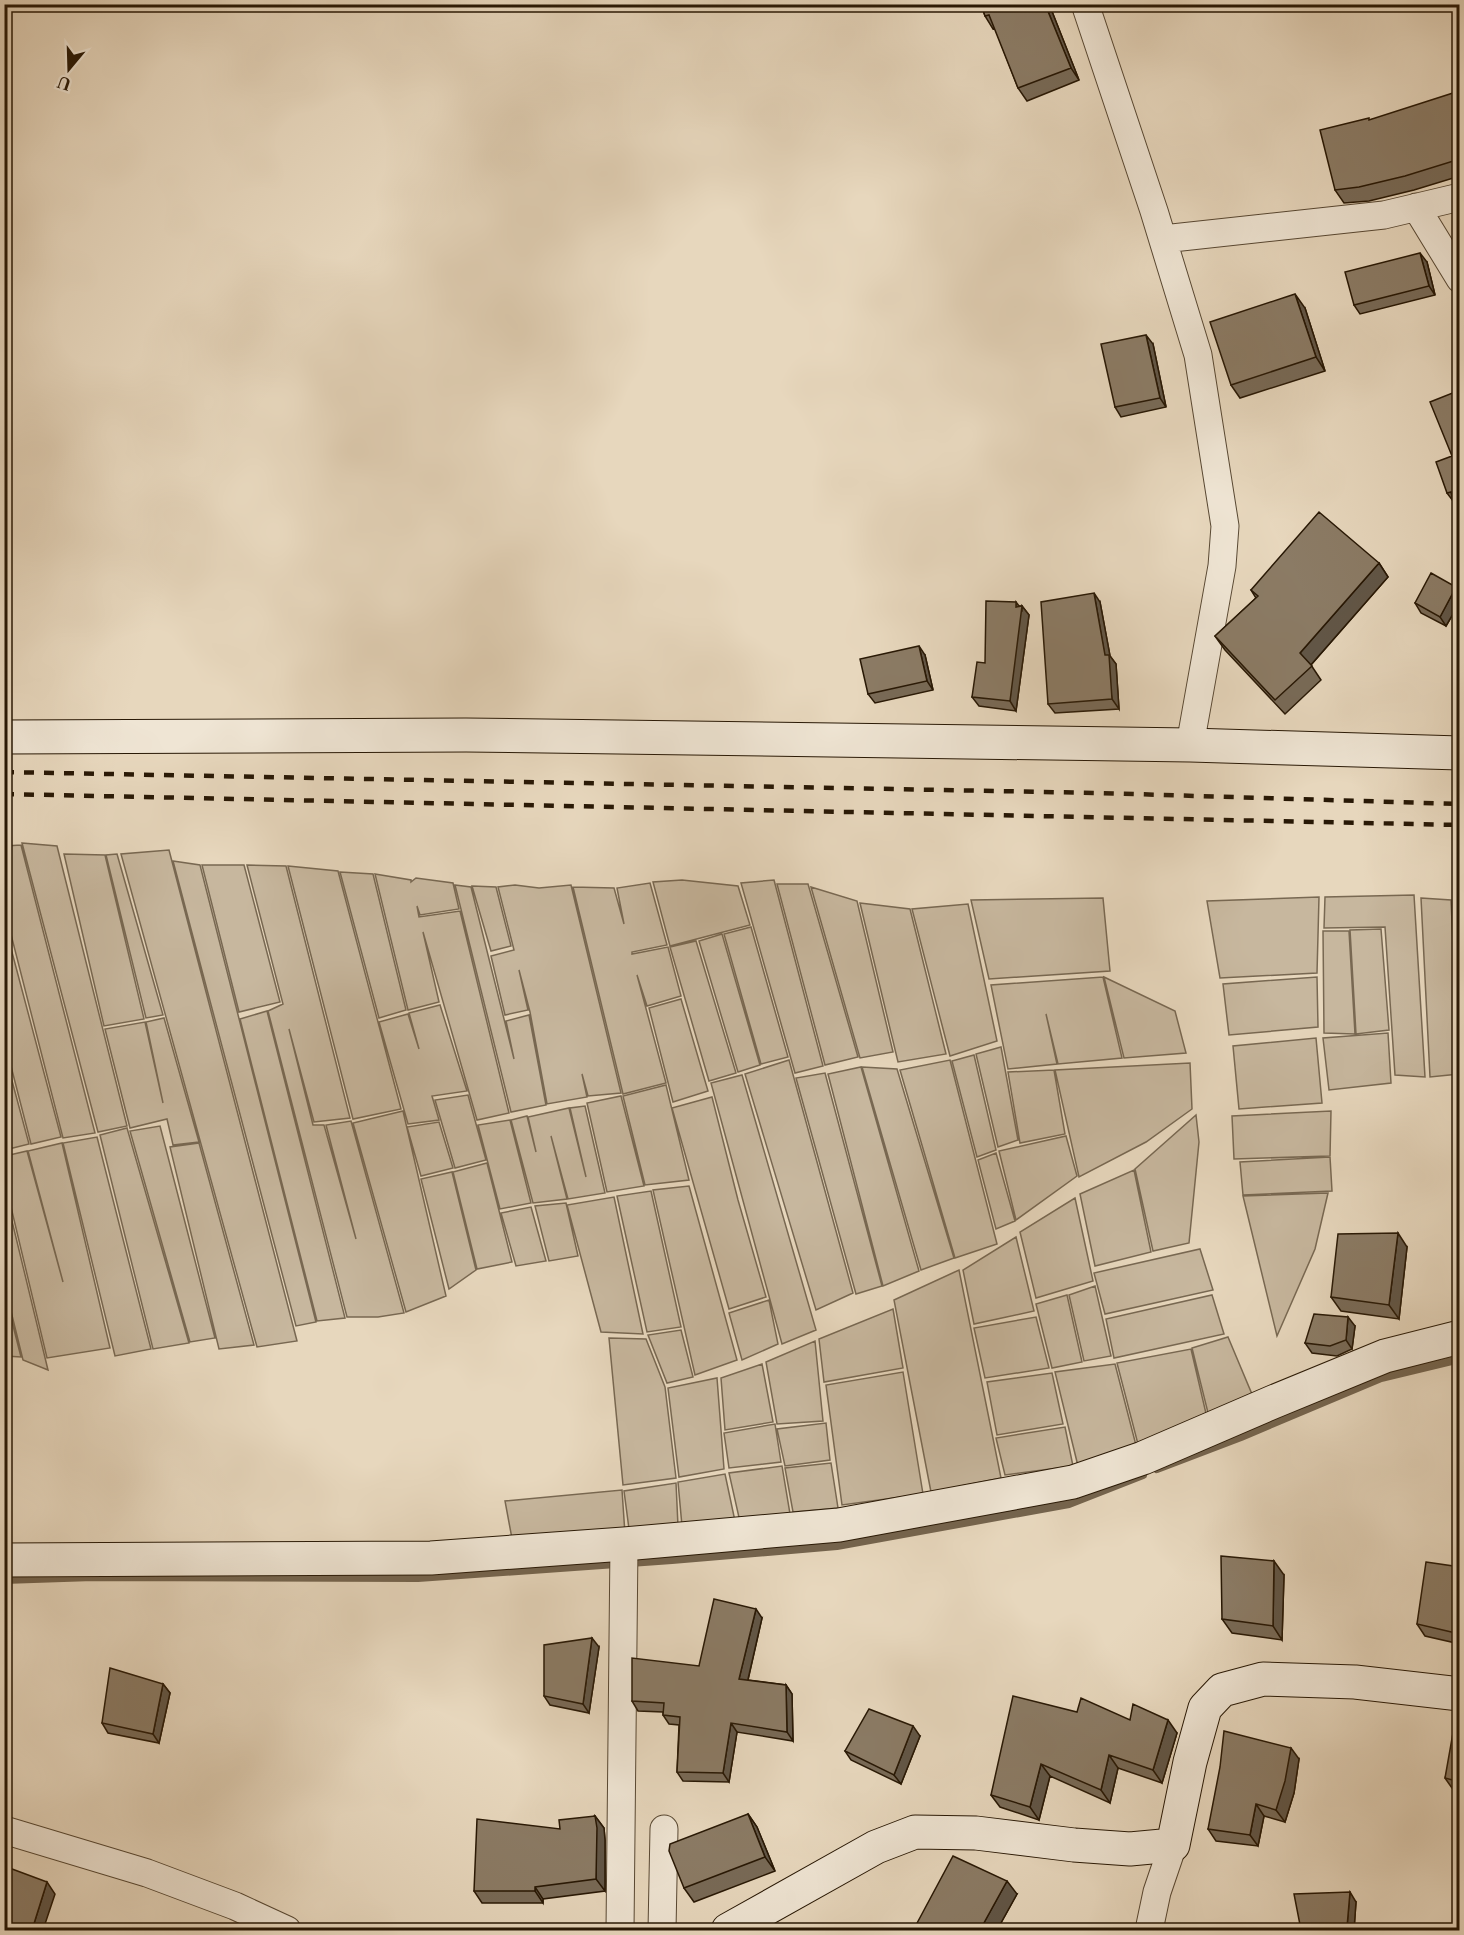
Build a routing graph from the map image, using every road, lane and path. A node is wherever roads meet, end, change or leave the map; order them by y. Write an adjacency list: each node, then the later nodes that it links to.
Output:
1 (1085, 4): 4 (street)
2 (1460, 196): 3 (street)
3 (1416, 207): 4 (street); 5 (street)
4 (1163, 239): 7 (street)
5 (1460, 279)
6 (4, 737): 7 (street)
7 (1190, 745): 8 (street)
8 (1460, 753)
9 (1460, 1337): 10 (street)
10 (624, 1556): 11 (street); 17 (street)
11 (4, 1560)
12 (1460, 1694): 15 (street)
13 (664, 1829): 18 (street)
14 (4, 1830): 16 (street)
15 (1173, 1845): 19 (street); 20 (street)
16 (287, 1930)
17 (620, 1930)
18 (662, 1930)
19 (728, 1930)
20 (1149, 1930)

